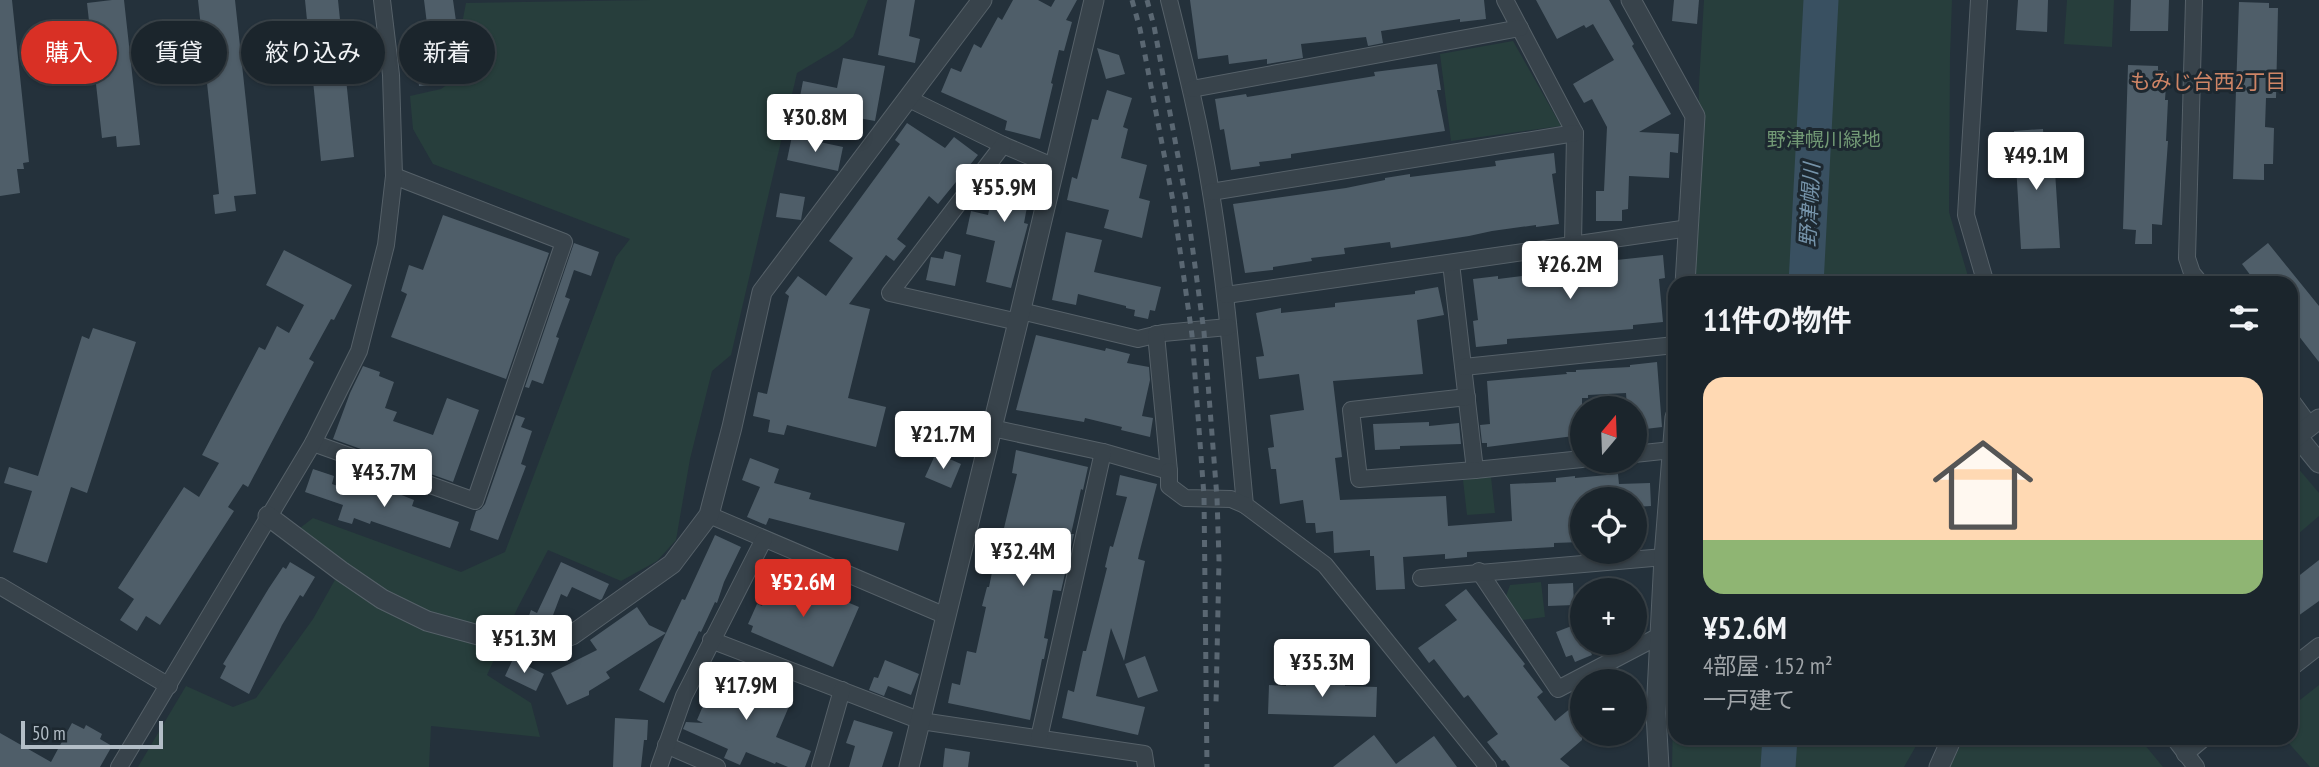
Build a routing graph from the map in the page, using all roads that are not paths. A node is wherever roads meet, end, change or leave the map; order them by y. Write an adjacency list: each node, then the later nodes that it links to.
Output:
1 (382, 0): 15 (street)
2 (982, 0): 11 (street)
3 (1169, 0): 10 (street)
4 (1505, 0): 9 (street)
5 (1631, 0): 17 (street)
6 (1979, 0): 21 (street)
7 (2194, 0): 22 (street)
8 (1097, 1): 14 (street)
9 (1520, 28): 10 (street); 12 (street)
10 (1192, 89): 16 (street)
11 (907, 98): 13 (street); 42 (street)
12 (1576, 133): 16 (street); 18 (street)
13 (1003, 145): 14 (street); 24 (street)
14 (1055, 167): 24 (street)
15 (394, 176): 32 (street); 32 (street)
16 (1211, 192): 23 (street)
17 (1689, 228): 18 (street); 20 (street)
18 (1573, 244): 19 (street)
19 (1451, 263): 23 (street); 28 (street)
20 (1686, 276)
21 (1984, 276)
22 (2194, 276)
23 (1226, 295): 25 (street)
24 (1019, 316): 26 (street); 30 (street)
25 (1228, 327): 26 (street); 41 (street)
26 (1156, 334): 39 (street)
27 (1668, 346): 28 (street)
28 (1464, 367): 29 (street)
29 (1467, 397): 38 (street); 38 (street)
30 (992, 428): 34 (street); 49 (street)
31 (2304, 430): 37 (street)
32 (313, 443): 43 (street)
33 (1668, 450): 35 (street)
34 (1103, 452): 39 (street); 57 (street)
35 (1647, 453)
36 (1570, 460): 38 (street)
37 (2319, 463)
38 (1475, 470)
39 (1169, 471): 41 (street)
40 (1668, 504): 45 (street)
41 (1245, 505): 69 (street)
42 (709, 515): 43 (street); 44 (street)
43 (268, 516): 54 (street)
44 (764, 539): 49 (street); 51 (street)
45 (1664, 557): 46 (street); 50 (street)
46 (1479, 571): 47 (street); 50 (street)
47 (1421, 578)
48 (0, 586): 54 (street)
49 (946, 616): 56 (street)
50 (1661, 635): 70 (street)
51 (711, 640): 55 (street); 58 (street)
52 (2319, 646): 53 (street)
53 (2298, 662)
54 (169, 686): 63 (street)
55 (842, 690): 56 (street); 66 (street)
56 (921, 721): 57 (street); 67 (street)
57 (1039, 738): 68 (street)
58 (666, 745): 64 (street); 65 (street)
59 (1949, 745): 71 (street)
60 (2179, 745): 62 (street)
61 (2196, 745): 62 (street)
62 (2185, 754): 72 (street)
63 (119, 767)
64 (659, 767)
65 (718, 767)
66 (820, 767)
67 (909, 767)
68 (1146, 767)
69 (1488, 767)
70 (1659, 767)
71 (1939, 767)
72 (2196, 767)

